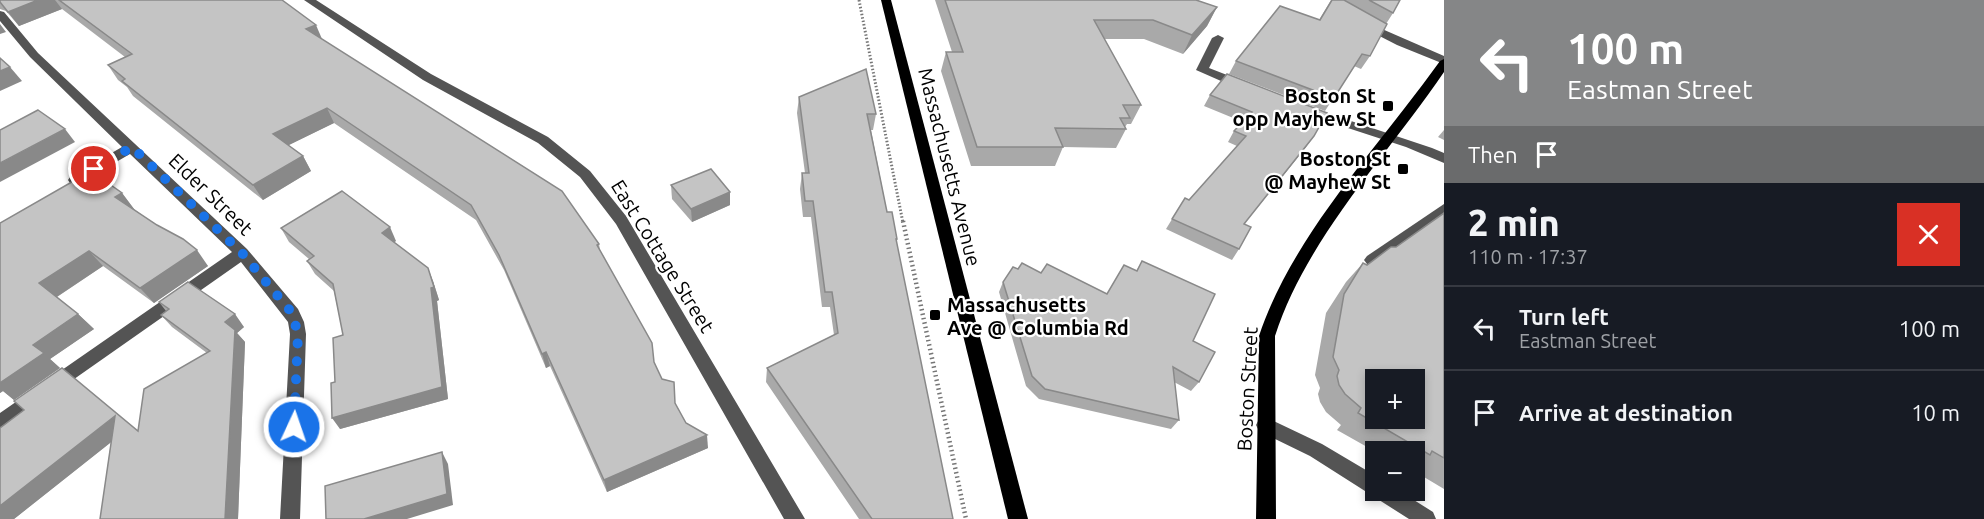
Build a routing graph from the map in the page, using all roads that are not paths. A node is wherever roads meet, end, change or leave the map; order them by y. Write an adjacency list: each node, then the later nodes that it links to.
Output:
1 (309, 0): 21 (street, East Cottage Street)
2 (886, 0): 22 (main road, Massachusetts Avenue)
3 (0, 14): 10 (street, Elder Street)
4 (1354, 18): 6 (street)
5 (1218, 38): 7 (street)
6 (1444, 62): 9 (main road, Boston Street)
7 (1256, 91)
8 (1289, 104): 9 (street)
9 (1391, 137): 11 (street); 17 (main road, Boston Street)
10 (132, 147): 12 (street); 14 (street, Elder Street)
11 (1444, 159)
12 (61, 188)
13 (1444, 209): 15 (street)
14 (242, 253): 16 (street); 20 (street, Elder Street)
15 (1372, 260)
16 (0, 423)
17 (1265, 425): 18 (street); 23 (main road, Boston Street)
18 (1365, 480)
19 (1398, 501): 24 (street)
20 (290, 519)
21 (795, 519)
22 (1018, 519)
23 (1266, 519)
24 (1426, 519)

